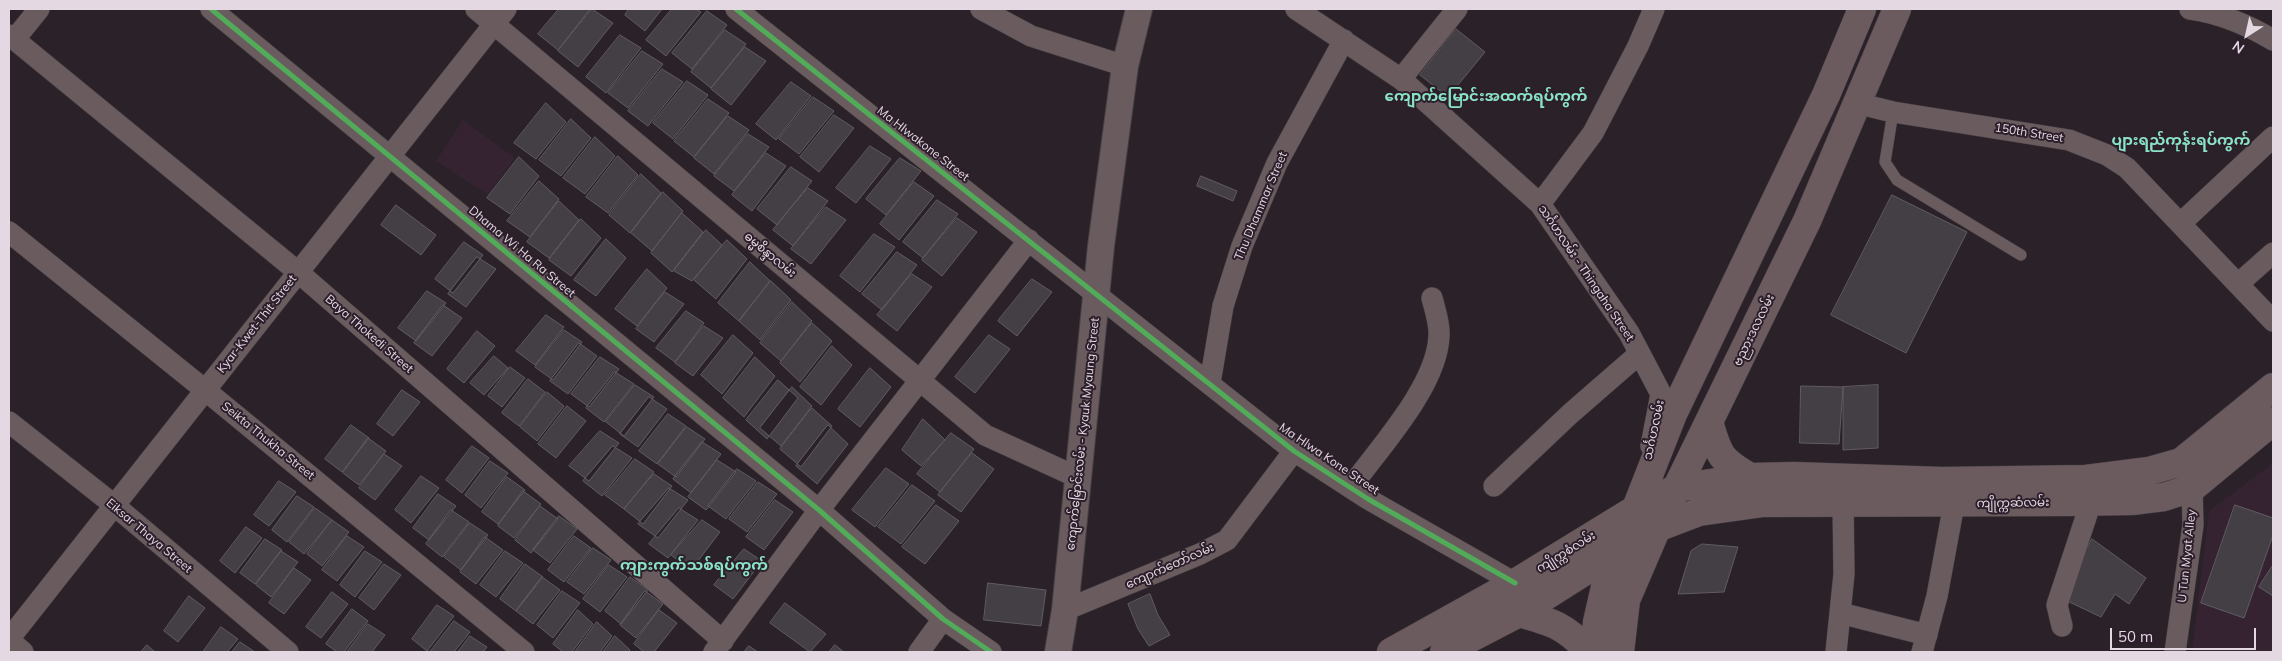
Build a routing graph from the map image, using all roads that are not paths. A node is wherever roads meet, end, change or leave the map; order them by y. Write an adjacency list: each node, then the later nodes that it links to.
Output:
1 (39, 9): 14 (street)
2 (211, 9): 22 (street, Dhama Wi Ha Ra Street)
3 (476, 9): 13 (street, ဓမ္မစိန္ဒာလမ်း)
4 (736, 9): 26 (street, Ma Hlwakone Street)
5 (981, 9): 17 (street)
6 (1139, 9): 17 (street, ကျောက်မြောင်းလမ်း - Kyauk Myaung Street)
7 (1296, 9): 15 (street, သင်္ဂဟလမ်း - Thingaha Street)
8 (1457, 9): 18 (street)
9 (1654, 9): 23 (street)
10 (1862, 9): 56 (main road)
11 (1897, 9): 19 (main road, ဗညားဒလလမ်း)
12 (2190, 9): 16 (street)
13 (500, 16): 22 (street, Kyar-Kwet-Thit Street); 35 (street, ဓမ္မစိန္ဒာလမ်း)
14 (12, 37): 29 (street, Baya Thokedi Street)
15 (1344, 40): 18 (street, သင်္ဂဟလမ်း - Thingaha Street); 36 (street, Thu Dhammar Street)
16 (2273, 40)
17 (1125, 66): 31 (street, ကျောက်မြောင်းလမ်း - Kyauk Myaung Street)
18 (1400, 79): 23 (street, သင်္ဂဟလမ်း - Thingaha Street)
19 (1856, 103): 20 (street, 150th Street); 41 (main road, ဗညားဒလလမ်း)
20 (1893, 112): 24 (street, 150th Street); 28 (lane)
21 (2273, 138): 24 (street)
22 (390, 156): 29 (street, Kyar-Kwet-Thit Street); 55 (street, Dhama Wi Ha Ra Street)
23 (1540, 204): 34 (street, သင်္ဂဟလမ်း - Thingaha Street)
24 (2181, 224): 30 (street, 150th Street)
25 (9, 232): 38 (street, Seikta Thukha Street)
26 (1029, 240): 31 (street, Ma Hlwakone Street); 35 (street)
27 (2273, 253): 30 (street)
28 (2021, 255)
29 (298, 272): 38 (street, Kyar-Kwet-Thit Street); 67 (street, Baya Thokedi Street)
30 (2238, 284): 33 (street, 150th Street)
31 (1097, 296): 36 (street, Ma Hlwa Kone Street); 45 (street, ကျောက်မြောင်းလမ်း - Kyauk Myaung Street)
32 (1432, 298): 47 (street)
33 (2273, 321)
34 (1639, 354): 46 (street); 56 (street, သင်္ဂဟလမ်း)
35 (920, 382): 45 (street, ဓမ္မစိန္ဒာလမ်း); 55 (street)
36 (1210, 383): 42 (street, Ma Hlwa Kone Street)
37 (2273, 387): 43 (main road, ကျိုက္ကဆံလမ်း)
38 (205, 390): 53 (street, Kyar-Kwet-Thit Street); 70 (street, Seikta Thukha Street)
39 (2273, 421): 49 (main road, ကျိုက္ကဆံလမ်း)
40 (9, 422): 53 (street, Eiksar Thaya Street)
41 (1710, 422): 44 (main road); 48 (main road, ဗညားဒလလမ်း)
42 (1294, 451): 47 (street, Ma Hlwa Kone Street); 60 (street, ကျောက်တော်လမ်း)
43 (2181, 462): 44 (main road, ကျိုက္ကဆံလမ်း); 49 (street, U Tun Myat Alley)
44 (1750, 477): 48 (main road, ကျိုက္ကစံလမ်း)
45 (1079, 478): 60 (street, ကျောက်မြောင်းလမ်း - Kyauk Myaung Street)
46 (1494, 486)
47 (1351, 487): 59 (street, Ma Hlwa Kone Street)
48 (1677, 488): 56 (main road, ကျိုက္ကစံလမ်း); 57 (main road, ဗညားဒလလမ်း)
49 (2192, 488): 51 (main road, ကျိုက္ကဆံလမ်း); 80 (street, U Tun Myat Alley)
50 (1843, 502): 52 (main road, ကျိုက္ကဆံလမ်း); 54 (main road, ကျိုက္ကဆံလမ်း); 62 (street)
51 (2091, 502): 52 (main road, ကျိုက္ကဆံလမ်း); 64 (street)
52 (1954, 504): 66 (street)
53 (114, 505): 65 (street, Kyar-Kwet-Thit Street); 69 (street, Eiksar Thaya Street)
54 (1726, 507): 57 (main road, ကျိုက္ကစံလမ်း)
55 (819, 510): 63 (street, Dhama Wi Ha Ra Street); 67 (street)
56 (1634, 510): 58 (main road); 59 (main road, ကျိုက္ကစံလမ်း)
57 (1657, 528): 58 (main road, ကျိုက္ကစံလမ်း); 78 (main road, ဗညားဒလလမ်း)
58 (1620, 549): 61 (main road, ကျိုက္ကစံလမ်း); 77 (main road)
59 (1515, 583): 74 (main road, ကျိုက္ကစံလမ်း)
60 (1065, 610): 73 (street, ကျောက်မြောင်းလမ်း - Kyauk Myaung Street)
61 (1519, 613): 75 (main road, ကျိုက္ကစံလမ်း); 76 (main road)
62 (1840, 613): 66 (street); 79 (street)
63 (943, 619): 71 (street); 72 (street, Dhama Wi Ha Ra Street)
64 (2062, 626)
65 (9, 640): 68 (street)
66 (1925, 644)
67 (718, 646)
68 (23, 652)
69 (288, 652)
70 (524, 652)
71 (919, 652)
72 (991, 652)
73 (1058, 652)
74 (1391, 652)
75 (1444, 652)
76 (1589, 652)
77 (1595, 652)
78 (1620, 652)
79 (1836, 652)
80 (2175, 652)

